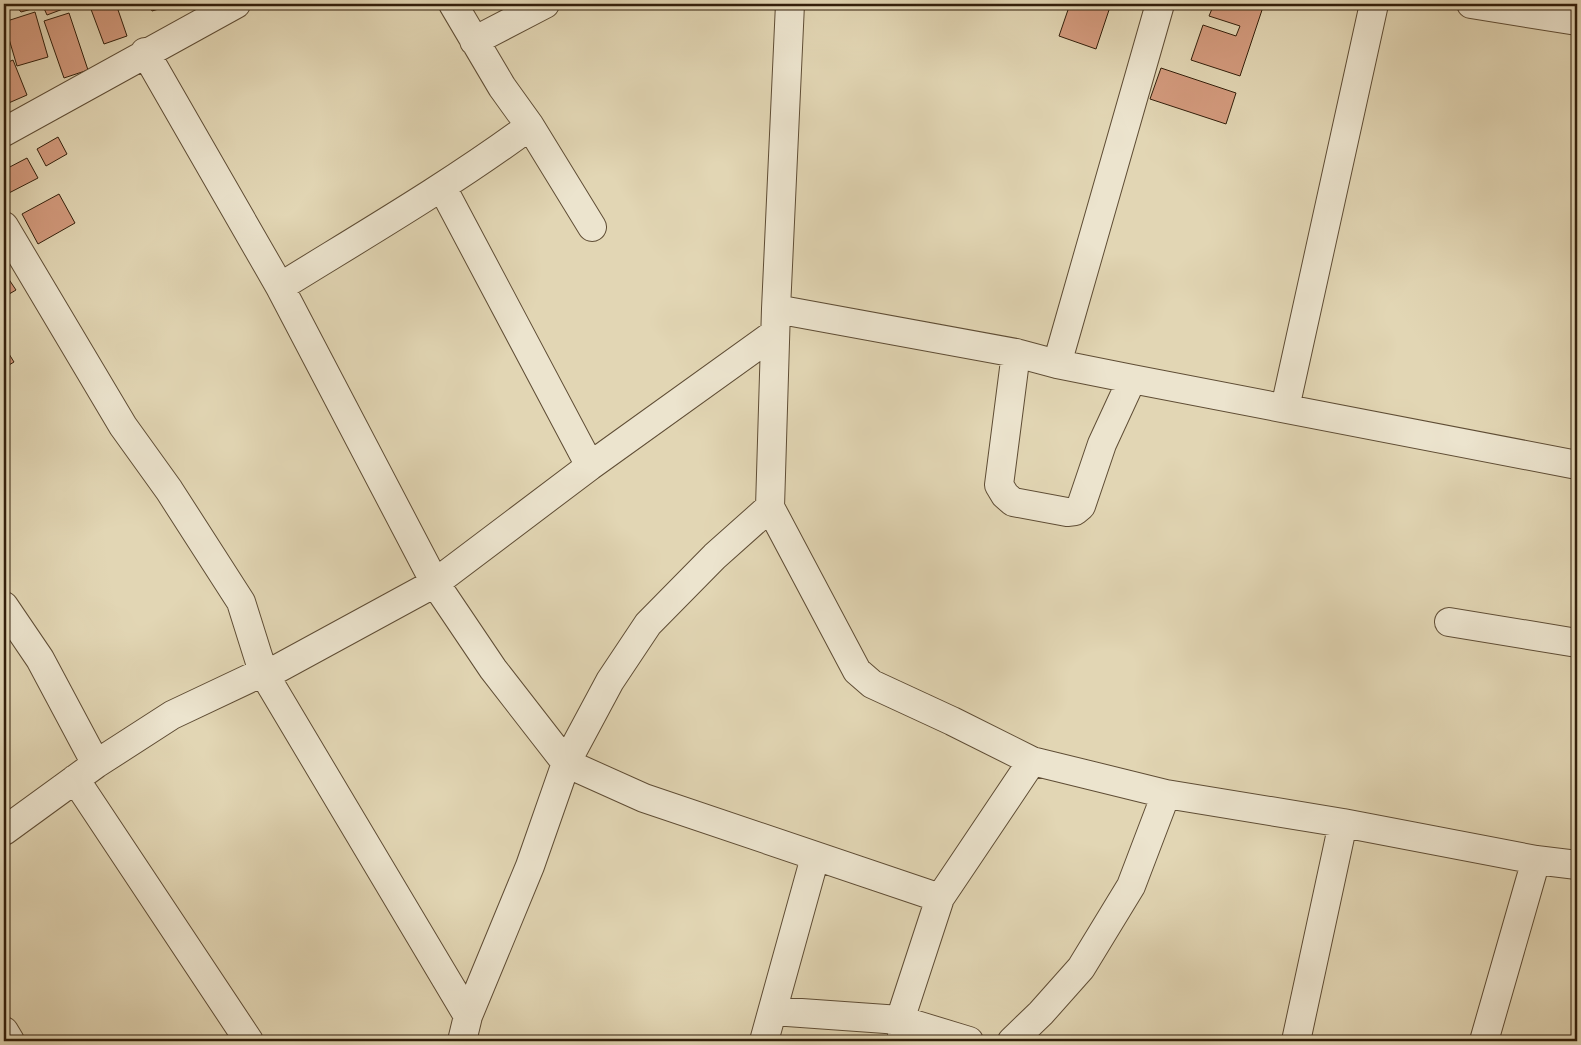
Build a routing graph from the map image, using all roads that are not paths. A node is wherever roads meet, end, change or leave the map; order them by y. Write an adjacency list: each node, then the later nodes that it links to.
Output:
1 (236, 4): 10 (street)
2 (452, 4): 9 (street)
3 (545, 4): 9 (street)
4 (790, 4): 17 (street)
5 (1160, 4): 19 (street)
6 (1374, 4): 21 (street)
7 (1471, 4): 8 (street)
8 (1577, 21)
9 (474, 41): 11 (street)
10 (145, 52): 12 (street); 16 (street)
11 (530, 126): 13 (street); 15 (street)
12 (4, 132)
13 (442, 186): 16 (street); 23 (street)
14 (4, 226): 29 (street)
15 (592, 227)
16 (280, 287): 25 (street)
17 (775, 321): 18 (street); 23 (street); 24 (street)
18 (1016, 353): 19 (street); 20 (street)
19 (1057, 364): 20 (street)
20 (1132, 379): 21 (street)
21 (1285, 408): 22 (street)
22 (1577, 464)
23 (590, 466): 25 (street)
24 (770, 507): 30 (street); 31 (street)
25 (435, 584): 29 (street); 31 (street)
26 (4, 606): 32 (street)
27 (1449, 622): 28 (street)
28 (1577, 643)
29 (263, 672): 32 (street); 41 (street)
30 (1032, 761): 33 (street); 39 (street)
31 (566, 763): 36 (street); 41 (street)
32 (86, 772): 35 (street); 45 (street)
33 (1166, 794): 34 (street); 48 (street)
34 (1343, 823): 37 (street); 49 (street)
35 (4, 831)
36 (816, 857): 39 (street); 40 (street)
37 (1536, 860): 38 (street); 50 (street)
38 (1577, 865)
39 (940, 898): 42 (street)
40 (772, 1011): 42 (street); 46 (street)
41 (465, 1029)
42 (902, 1031): 47 (street)
43 (4, 1032): 44 (street)
44 (10, 1041)
45 (249, 1041)
46 (764, 1041)
47 (968, 1041)
48 (1012, 1041)
49 (1296, 1041)
50 (1484, 1041)

